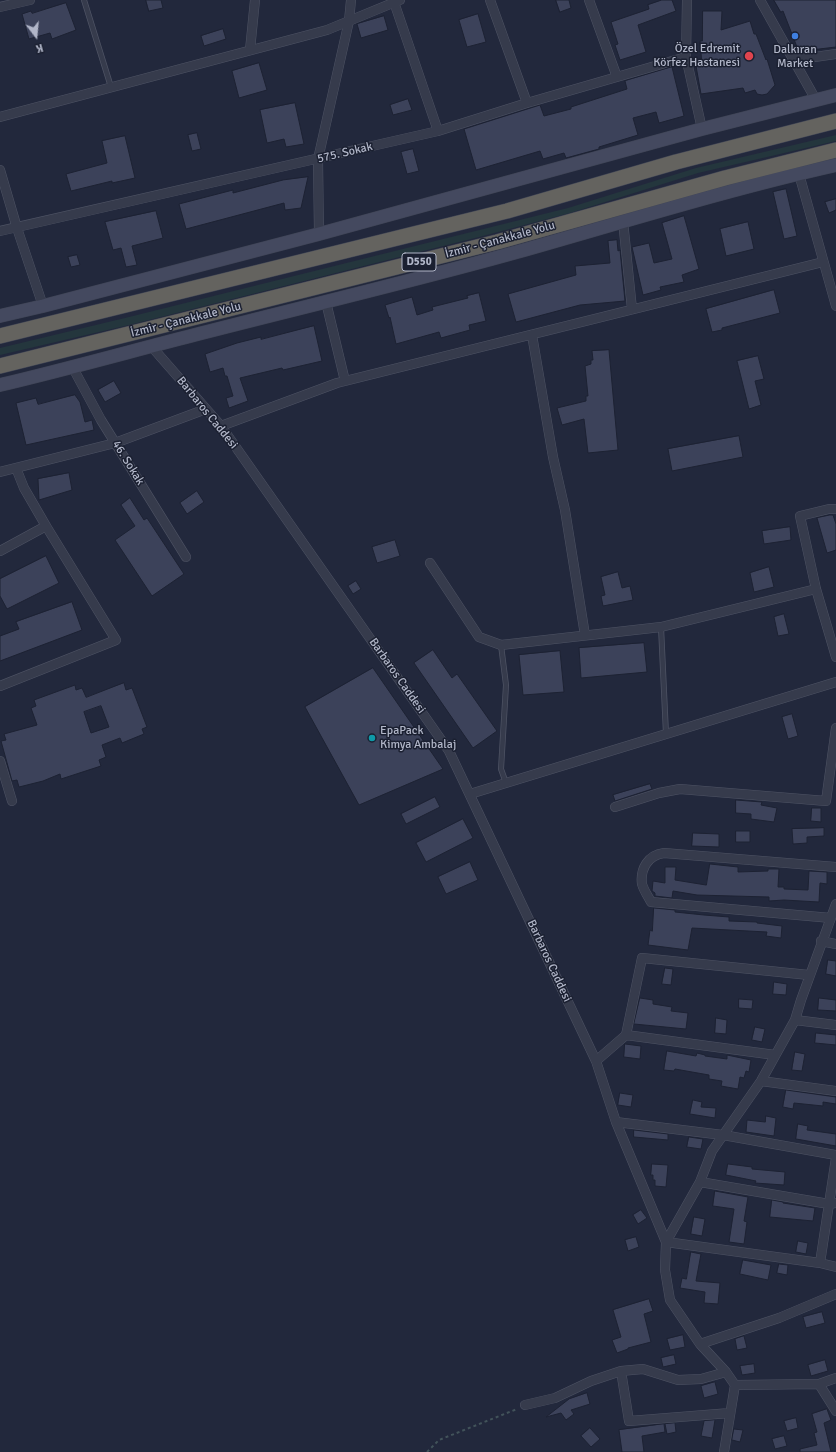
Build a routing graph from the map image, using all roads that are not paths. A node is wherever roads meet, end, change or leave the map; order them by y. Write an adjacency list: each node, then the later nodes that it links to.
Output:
1 (30, 0): 10 (street)
2 (84, 0): 17 (lane)
3 (255, 0): 12 (street)
4 (351, 0): 11 (street)
5 (490, 0): 20 (street)
6 (590, 0): 16 (street)
7 (687, 0): 14 (street)
8 (760, 0): 15 (street)
9 (397, 1): 11 (street); 24 (street)
10 (0, 7)
11 (349, 21): 12 (street); 26 (street)
12 (250, 50): 17 (street)
13 (836, 54): 15 (street)
14 (686, 57): 16 (street, 575. Sokak); 23 (street)
15 (794, 60): 19 (street)
16 (617, 77): 20 (street, 575. Sokak)
17 (112, 87): 21 (street)
18 (836, 95): 19 (main road)
19 (816, 100): 23 (main road)
20 (527, 103): 24 (street, 575. Sokak)
21 (0, 117)
22 (836, 121): 41 (highway, D550)
23 (702, 129): 33 (main road)
24 (438, 131): 26 (street, 575. Sokak)
25 (836, 150): 43 (highway, İzmir - Çanakkale Yolu / D550)
26 (318, 159): 31 (street, 575. Sokak); 33 (street)
27 (836, 165): 29 (main road)
28 (0, 170): 31 (street)
29 (799, 174): 30 (main road); 34 (street)
30 (623, 221): 35 (main road); 38 (street)
31 (17, 228): 32 (street, 575. Sokak); 36 (street)
32 (0, 231)
33 (319, 234): 36 (main road)
34 (823, 262): 37 (street); 38 (street)
35 (326, 302): 42 (main road); 45 (street)
36 (43, 306): 39 (main road)
37 (836, 306)
38 (632, 309): 40 (street)
39 (0, 316)
40 (532, 335): 45 (street); 59 (street)
41 (0, 336)
42 (152, 347): 44 (main road); 47 (street, Barbaros Caddesi)
43 (0, 366)
44 (74, 368): 46 (main road); 49 (street, 46. Sokak)
45 (345, 381): 48 (street)
46 (0, 385)
47 (206, 410): 48 (street, Barbaros Caddesi); 49 (street)
48 (221, 426): 68 (street, Barbaros Caddesi)
49 (115, 443): 50 (street); 55 (street, 46. Sokak)
50 (16, 468): 51 (street); 53 (street)
51 (0, 472)
52 (836, 509): 57 (street)
53 (46, 526): 54 (street); 63 (street)
54 (0, 551)
55 (186, 557)
56 (430, 563): 60 (street)
57 (816, 589): 58 (street); 61 (street)
58 (661, 627): 59 (street); 65 (lane)
59 (585, 635): 60 (street)
60 (501, 645): 67 (lane)
61 (836, 657)
62 (836, 682): 65 (street)
63 (0, 686)
64 (836, 728): 70 (street)
65 (666, 734): 67 (street)
66 (0, 761): 69 (street)
67 (506, 783): 68 (street)
68 (470, 794): 81 (street, Barbaros Caddesi)
69 (12, 801)
70 (615, 807)
71 (836, 866): 73 (street)
72 (836, 904): 73 (street)
73 (831, 918): 74 (street)
74 (821, 942): 75 (street); 76 (street)
75 (836, 944)
76 (810, 976): 77 (street); 79 (street)
77 (795, 1020): 78 (street); 80 (street)
78 (836, 1026)
79 (626, 1035): 80 (street); 81 (street)
80 (775, 1055): 82 (street)
81 (596, 1061): 84 (street, Barbaros Caddesi)
82 (761, 1081): 83 (street); 85 (street)
83 (836, 1091)
84 (616, 1122): 85 (street); 89 (street, Barbaros Caddesi)
85 (723, 1135): 86 (street); 87 (street)
86 (836, 1156): 88 (street)
87 (700, 1182): 88 (street); 89 (street)
88 (833, 1204): 90 (street)
89 (666, 1242): 90 (street); 93 (street)
90 (820, 1263): 91 (street)
91 (836, 1267)
92 (836, 1294): 93 (street)
93 (700, 1344): 95 (street)
94 (621, 1371): 95 (street); 99 (street); 101 (street)
95 (726, 1372): 98 (street)
96 (836, 1378): 97 (street)
97 (819, 1384): 98 (street); 100 (street)
98 (735, 1385): 101 (street)
99 (525, 1405)
100 (836, 1411)
101 (730, 1413): 102 (street)
102 (724, 1452)

